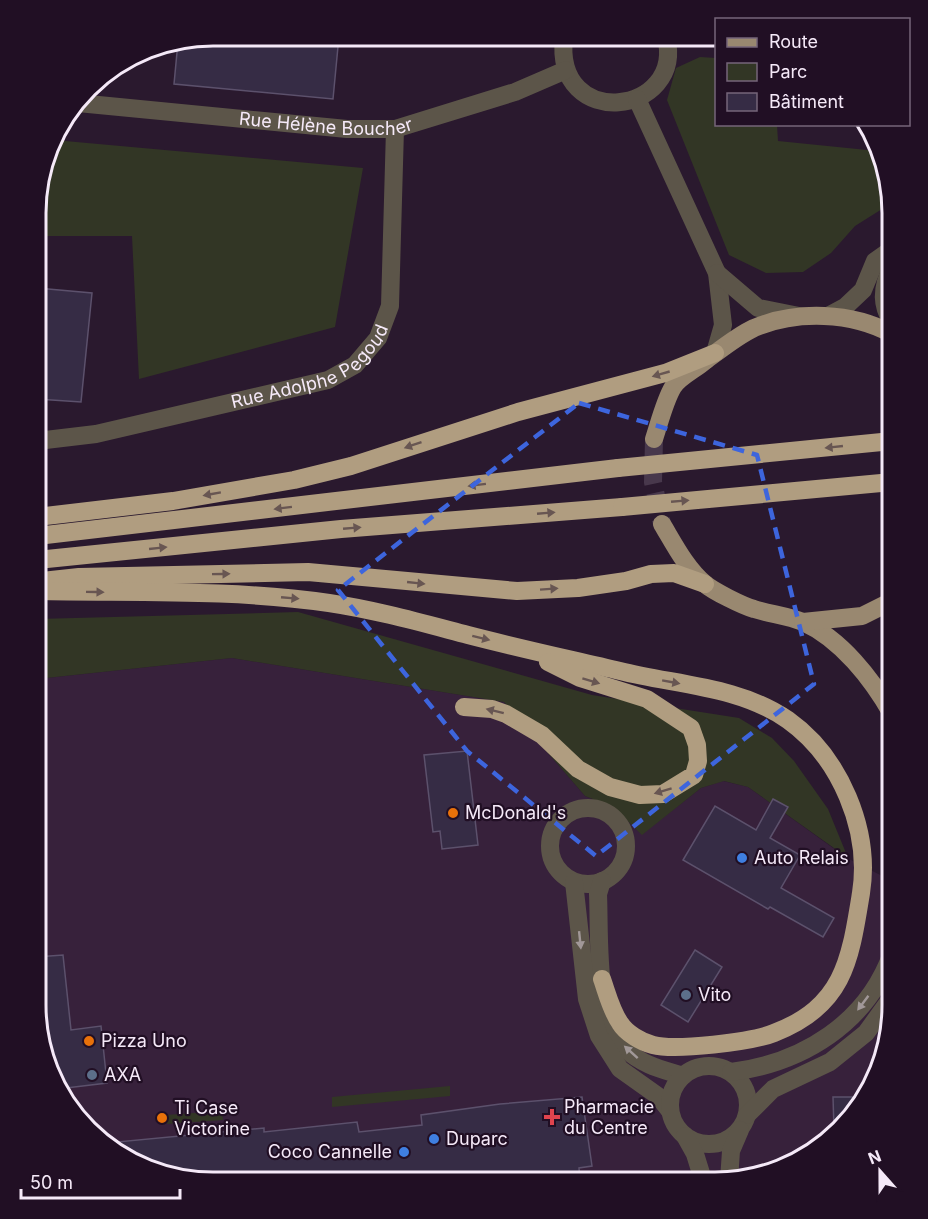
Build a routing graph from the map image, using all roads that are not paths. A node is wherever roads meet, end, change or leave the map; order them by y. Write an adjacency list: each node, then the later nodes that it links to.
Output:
1 (563, 46): 3 (street)
2 (668, 46): 4 (street)
3 (566, 70): 4 (street); 6 (street, Rue Hélène Boucher)
4 (637, 99): 8 (street)
5 (87, 104): 6 (street, Rue Hélène Boucher)
6 (395, 129): 14 (street, Rue Adolphe Pegoud)
7 (882, 256): 9 (street)
8 (717, 273): 10 (street); 12 (street)
9 (830, 315): 10 (main road); 11 (main road)
10 (799, 316): 12 (main road)
11 (882, 328)
12 (715, 353): 13 (main road); 17 (highway, one-way to 17)
13 (654, 439)
14 (46, 440)
15 (882, 442): 19 (highway, one-way to 19, bridge)
16 (882, 483): 20 (highway, one-way to 16, bridge)
17 (46, 516)
18 (662, 524): 22 (main road)
19 (46, 535)
20 (46, 559)
21 (46, 581): 22 (highway, one-way to 22)
22 (705, 584): 25 (main road)
23 (46, 591): 26 (highway, one-way to 26)
24 (882, 606): 25 (main road)
25 (803, 622): 27 (main road)
26 (519, 648): 28 (highway, one-way to 28); 32 (highway, one-way to 32)
27 (881, 696)
28 (464, 707)
29 (574, 882): 30 (street); 30 (street); 36 (street, one-way to 36)
30 (602, 882): 32 (street)
31 (881, 976): 34 (street, one-way to 34)
32 (602, 979): 35 (street, one-way to 32)
33 (881, 1012): 37 (street)
34 (731, 1072): 35 (street); 37 (street)
35 (683, 1076): 36 (street)
36 (670, 1111): 38 (street)
37 (743, 1123): 38 (street); 39 (street)
38 (685, 1136): 40 (street)
39 (730, 1171)
40 (701, 1172)

